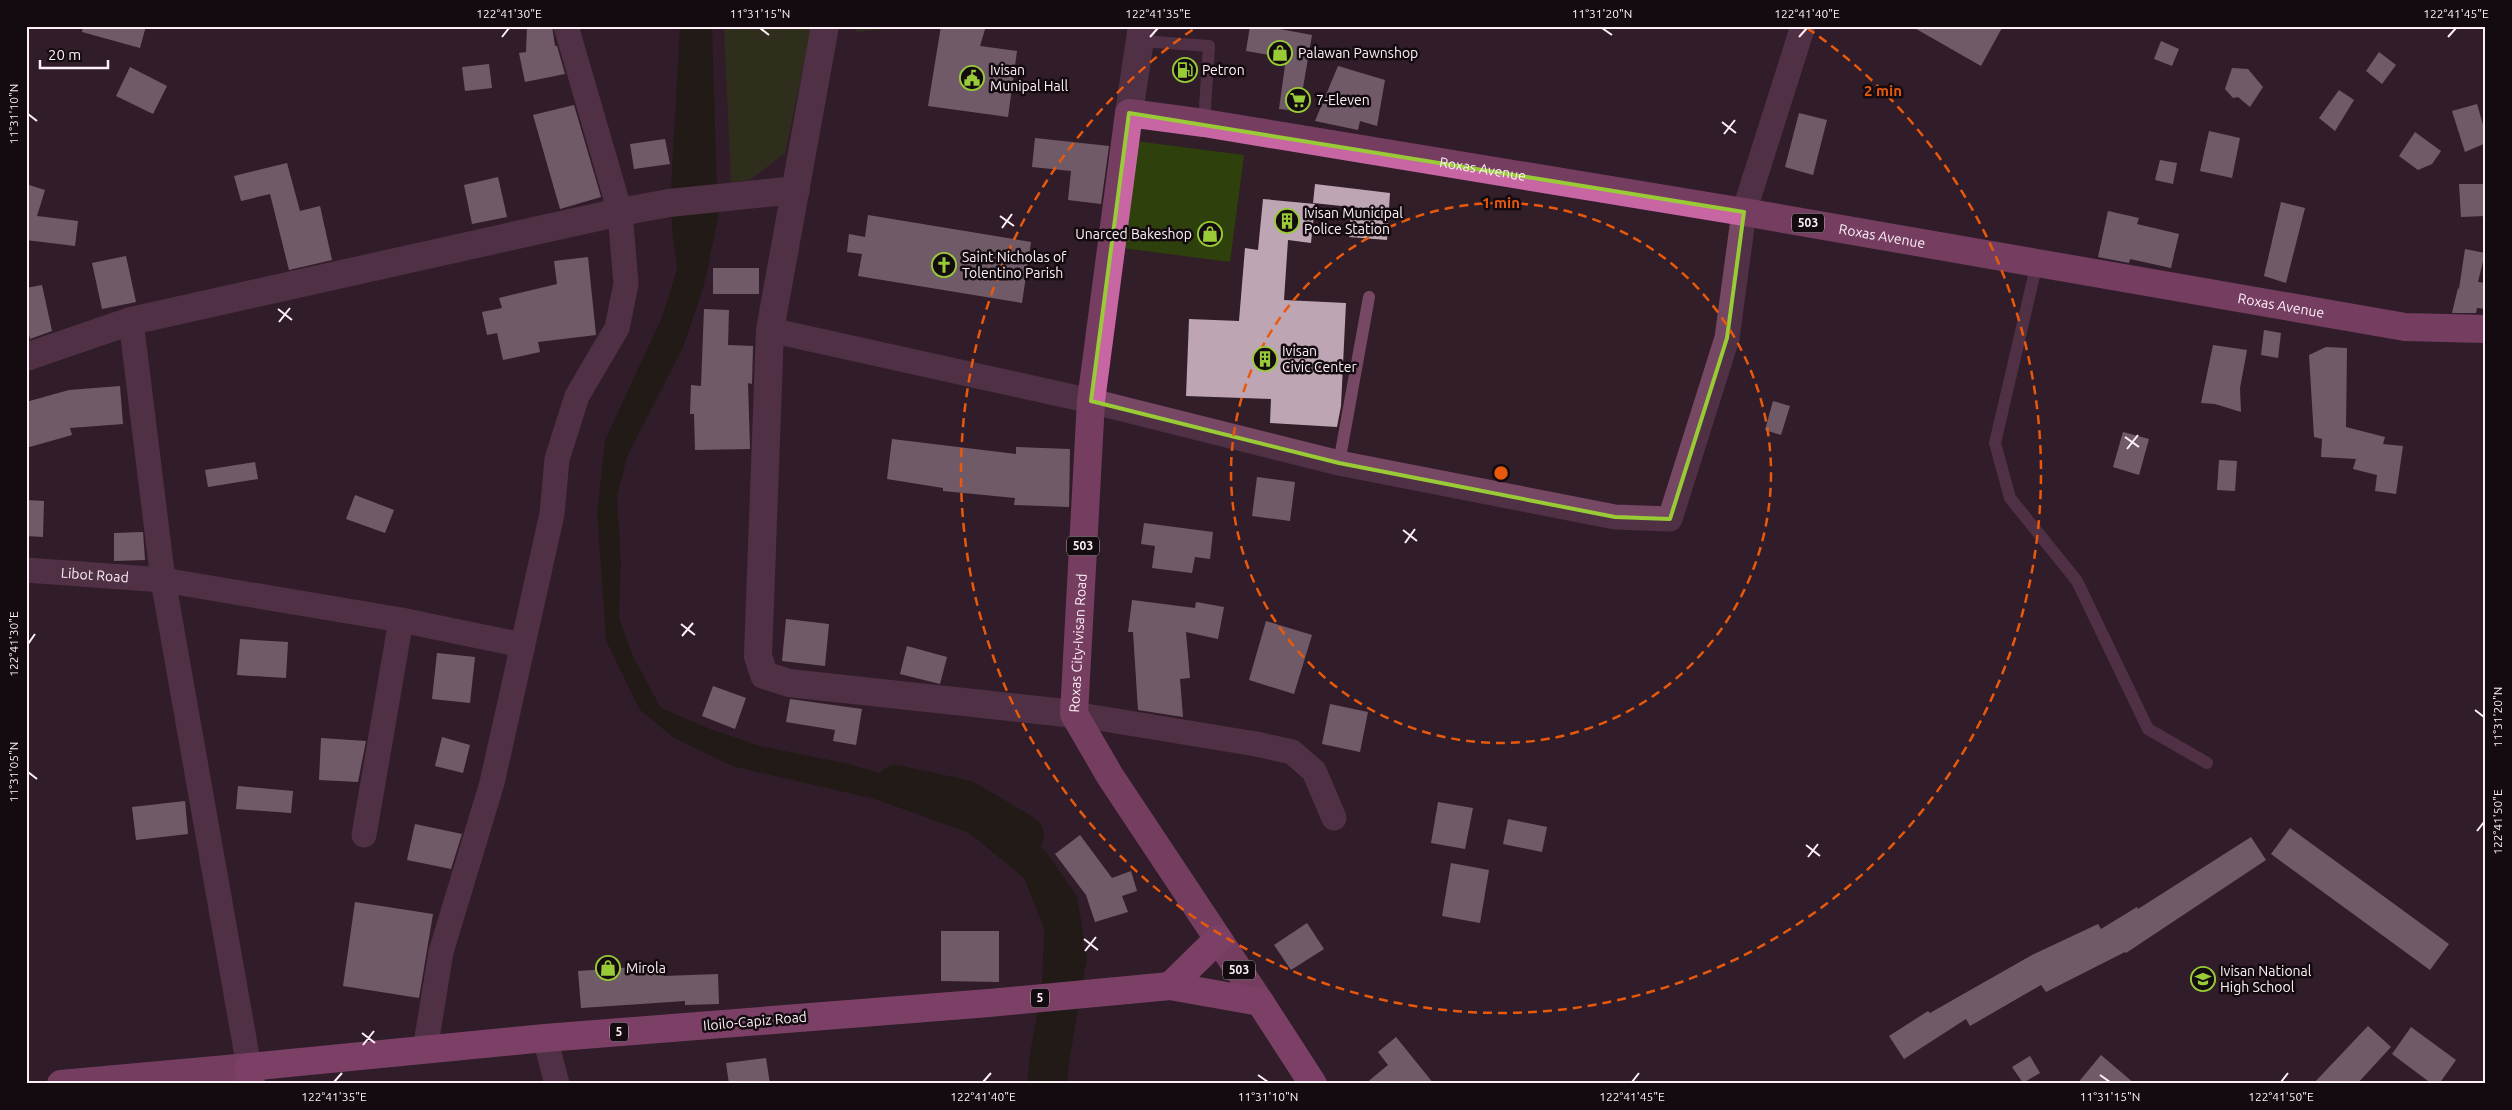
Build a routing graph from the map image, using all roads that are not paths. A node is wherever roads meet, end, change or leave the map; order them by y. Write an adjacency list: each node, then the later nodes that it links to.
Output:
1 (566, 26): 8 (street)
2 (825, 26): 7 (street)
3 (1803, 26): 9 (street)
4 (1141, 33): 5 (street); 6 (lane)
5 (1130, 114): 6 (main road, Roxas Avenue / 503); 16 (main road, Roxas City-Ivisan Road / 503)
6 (1204, 123): 9 (main road, Roxas Avenue / 503)
7 (796, 190): 8 (street); 14 (street)
8 (620, 212): 12 (street); 21 (street)
9 (1744, 212): 10 (main road, Roxas Avenue / 503); 17 (street)
10 (2037, 263): 13 (main road, Roxas Avenue / 503); 23 (lane)
11 (1369, 297): 17 (lane)
12 (131, 321): 15 (street); 19 (street)
13 (2486, 329)
14 (770, 330): 16 (street); 22 (street)
15 (26, 357)
16 (1091, 400): 17 (street); 22 (main road, Roxas City-Ivisan Road / 503)
17 (1339, 463)
18 (26, 570): 19 (street, Libot Road)
19 (163, 580): 20 (street, Libot Road); 31 (street)
20 (401, 620): 21 (street, Libot Road); 25 (street)
21 (522, 646): 30 (street)
22 (1074, 714): 24 (street); 26 (main road, Roxas City-Ivisan Road / 503)
23 (2207, 763)
24 (1334, 818)
25 (364, 835)
26 (1218, 939): 27 (highway); 28 (main road, Roxas City-Ivisan Road / 503)
27 (1170, 986): 28 (highway, Iloilo-Capiz Road / 5); 29 (highway, Iloilo-Capiz Road / 5)
28 (1260, 1002): 34 (highway)
29 (545, 1038): 30 (highway, Iloilo-Capiz Road / 5); 33 (street)
30 (425, 1050): 31 (highway, Iloilo-Capiz Road / 5)
31 (250, 1075): 32 (main road)
32 (61, 1084)
33 (557, 1084)
34 (1313, 1084)

